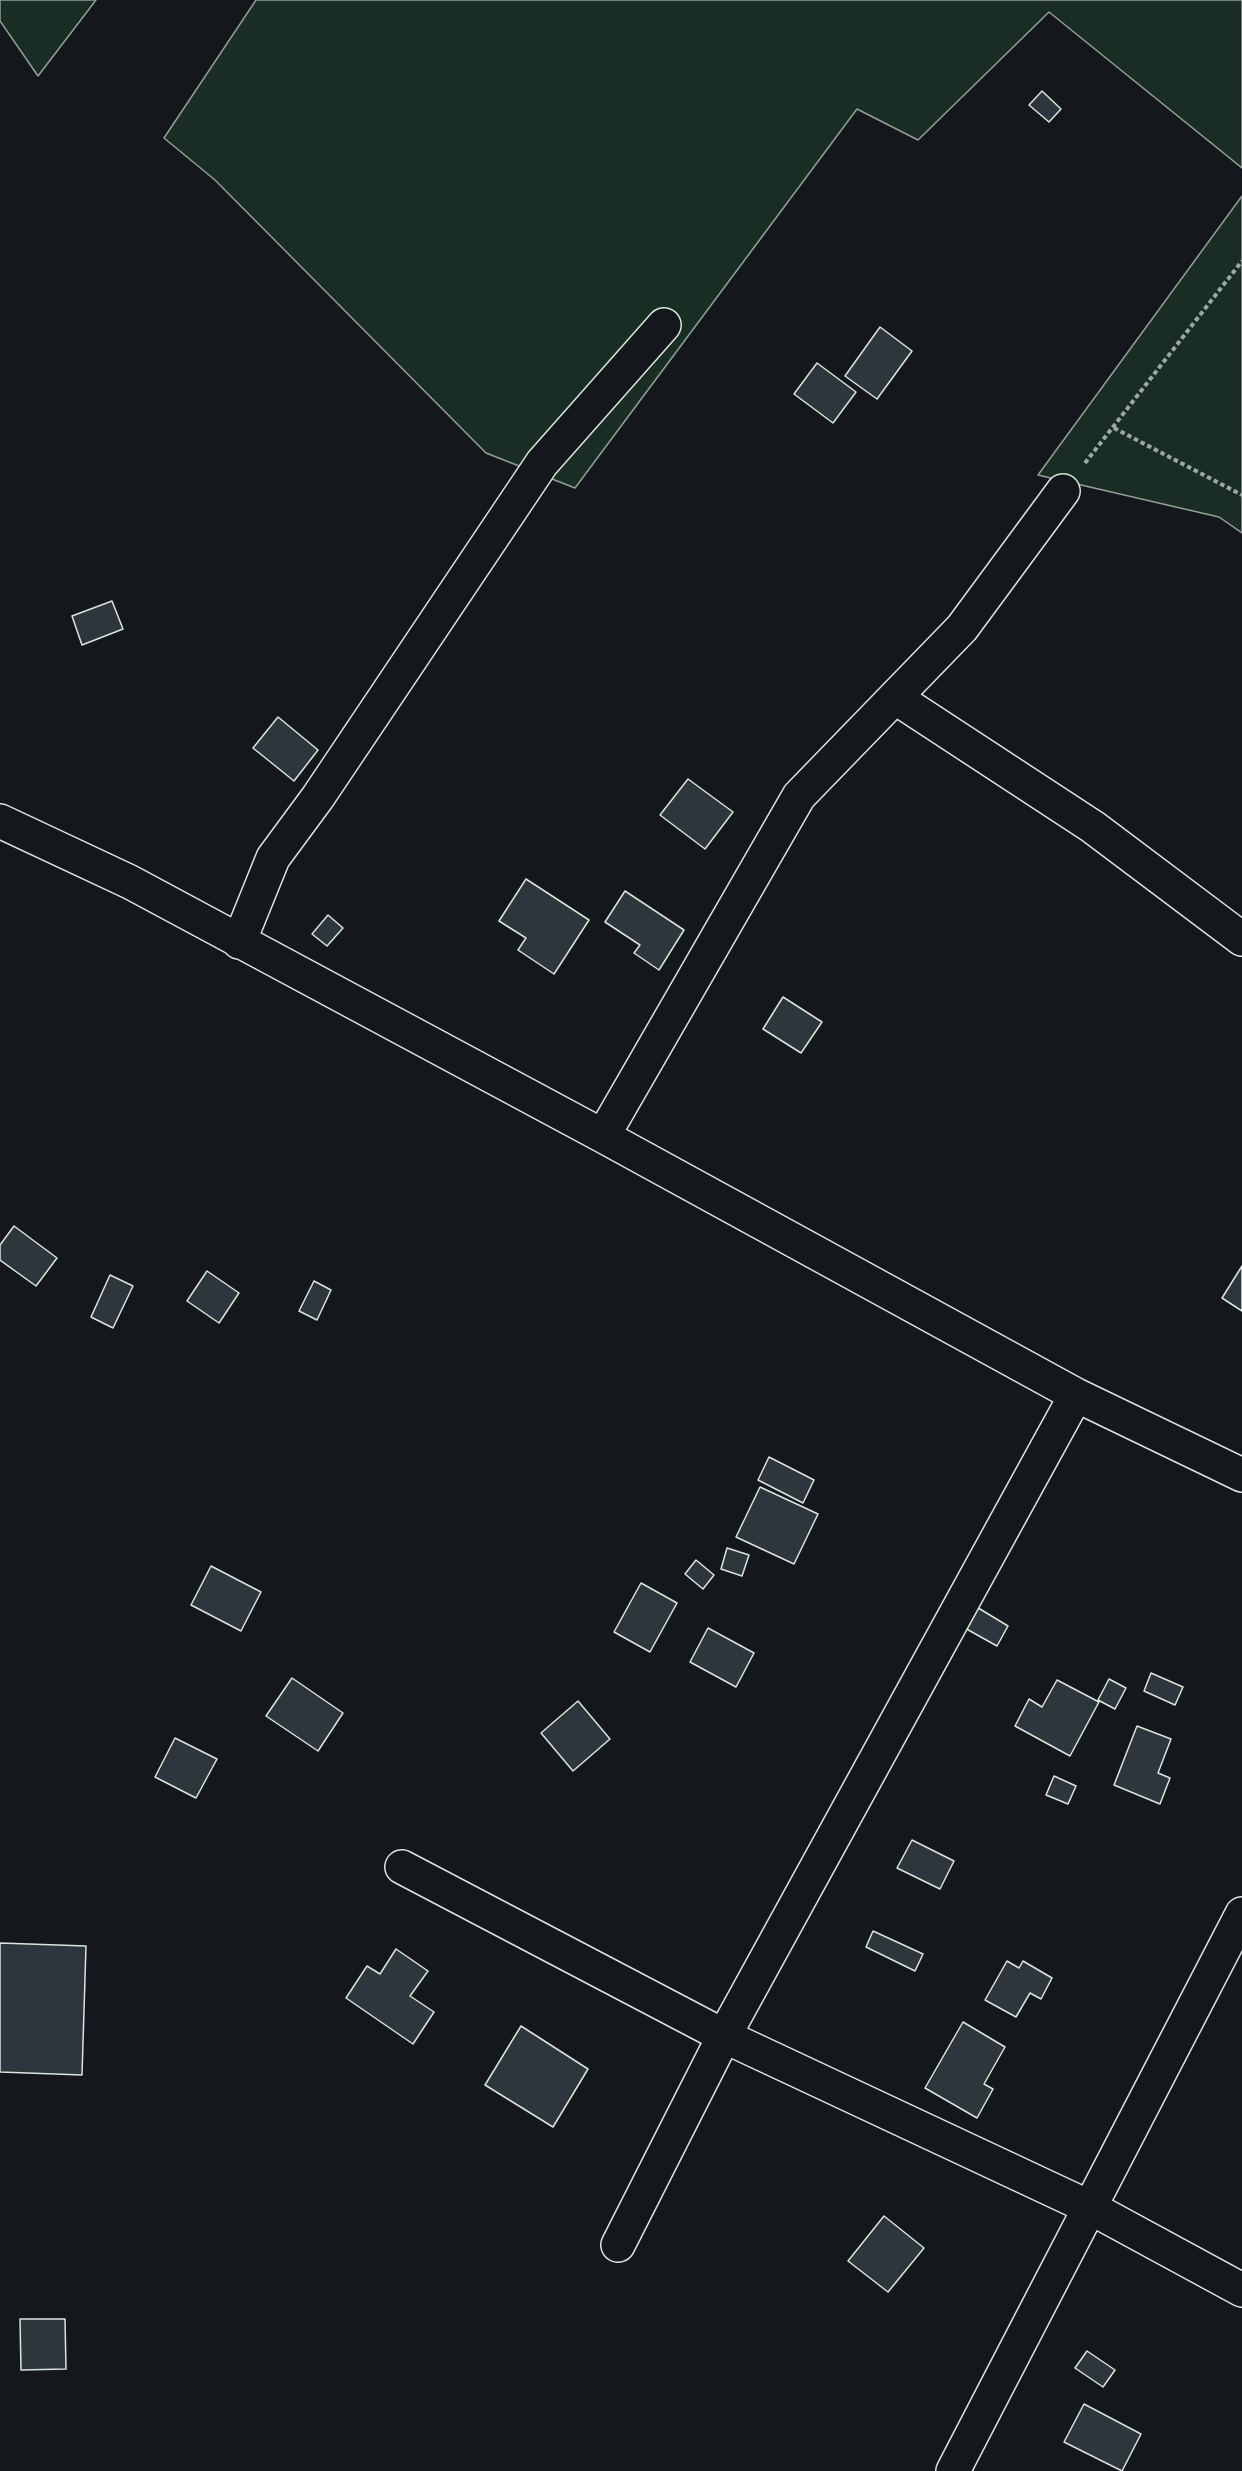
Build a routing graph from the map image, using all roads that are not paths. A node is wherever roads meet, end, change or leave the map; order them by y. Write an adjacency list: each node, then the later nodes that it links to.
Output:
1 (664, 325): 6 (street)
2 (1062, 492): 3 (street)
3 (896, 698): 5 (street); 7 (street)
4 (0, 821): 6 (street)
5 (1242, 939)
6 (239, 942): 7 (street)
7 (603, 1136): 8 (street)
8 (1076, 1395): 9 (street); 12 (street)
9 (1242, 1475)
10 (402, 1868): 12 (street)
11 (1242, 1914): 13 (street)
12 (724, 2036): 13 (street); 14 (street)
13 (1091, 2208): 15 (street); 16 (street)
14 (618, 2245)
15 (1242, 2290)
16 (953, 2471)

